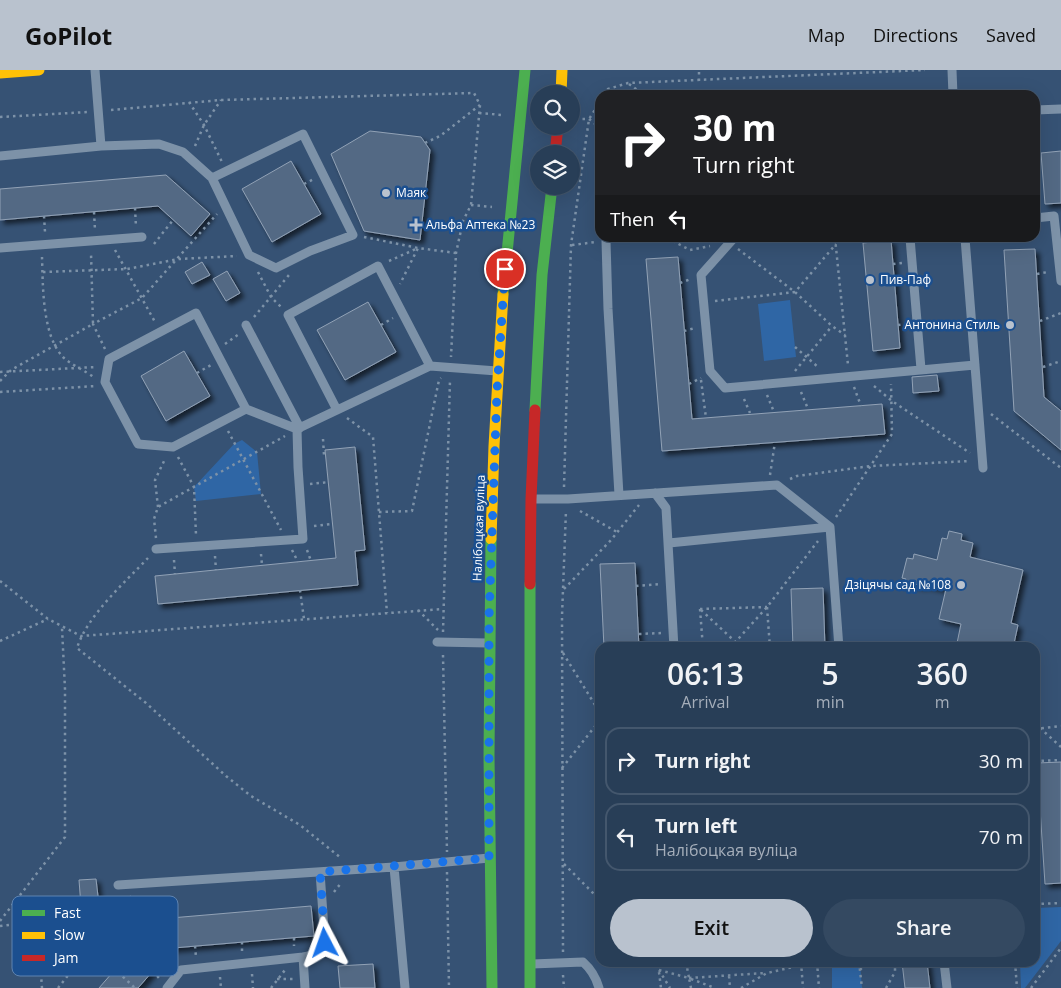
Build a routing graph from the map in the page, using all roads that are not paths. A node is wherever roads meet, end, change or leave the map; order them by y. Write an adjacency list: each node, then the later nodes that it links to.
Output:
1 (39, 70): 6 (main road)
2 (95, 70): 11 (lane)
3 (525, 70): 27 (main road, Налібоцкая вуліца)
4 (562, 70): 7 (main road)
5 (952, 70): 8 (lane)
6 (0, 73)
7 (561, 85)
8 (954, 90)
9 (1061, 109): 10 (lane)
10 (1040, 110)
11 (101, 146): 12 (lane); 13 (lane)
12 (0, 156)
13 (212, 178): 13 (lane)
14 (551, 195): 34 (main road)
15 (1040, 217): 22 (lane)
16 (140, 237): 21 (lane)
17 (606, 242): 33 (lane)
18 (730, 242): 26 (lane)
19 (910, 242): 26 (lane)
20 (965, 242): 24 (lane)
21 (0, 248)
22 (1061, 281)
23 (246, 325): 30 (lane)
24 (974, 365): 26 (lane); 31 (lane)
25 (430, 366): 27 (lane); 29 (lane); 29 (lane)
26 (921, 369)
27 (498, 372): 41 (main road, Налібоцкая вуліца)
28 (246, 409): 28 (lane); 30 (lane)
29 (337, 410): 30 (lane)
30 (299, 429): 37 (lane)
31 (982, 464)
32 (655, 493): 33 (lane); 35 (lane); 36 (lane)
33 (620, 495): 34 (lane)
34 (531, 499): 47 (main road)
35 (830, 527): 36 (lane); 40 (lane)
36 (669, 543): 39 (lane)
37 (156, 549)
38 (440, 642): 41 (lane)
39 (674, 642)
40 (839, 642)
41 (490, 643): 42 (main road, Налібоцкая вуліца)
42 (489, 858): 43 (lane); 54 (main road, Налібоцкая вуліца)
43 (394, 867): 44 (lane); 53 (lane)
44 (320, 872): 45 (lane); 46 (lane)
45 (118, 885)
46 (303, 957): 49 (lane); 52 (lane)
47 (529, 965): 55 (main road); 56 (lane)
48 (945, 967): 57 (lane)
49 (178, 974)
50 (177, 976): 51 (lane)
51 (168, 988)
52 (304, 988)
53 (404, 988)
54 (492, 988)
55 (530, 988)
56 (598, 988)
57 (947, 988)

